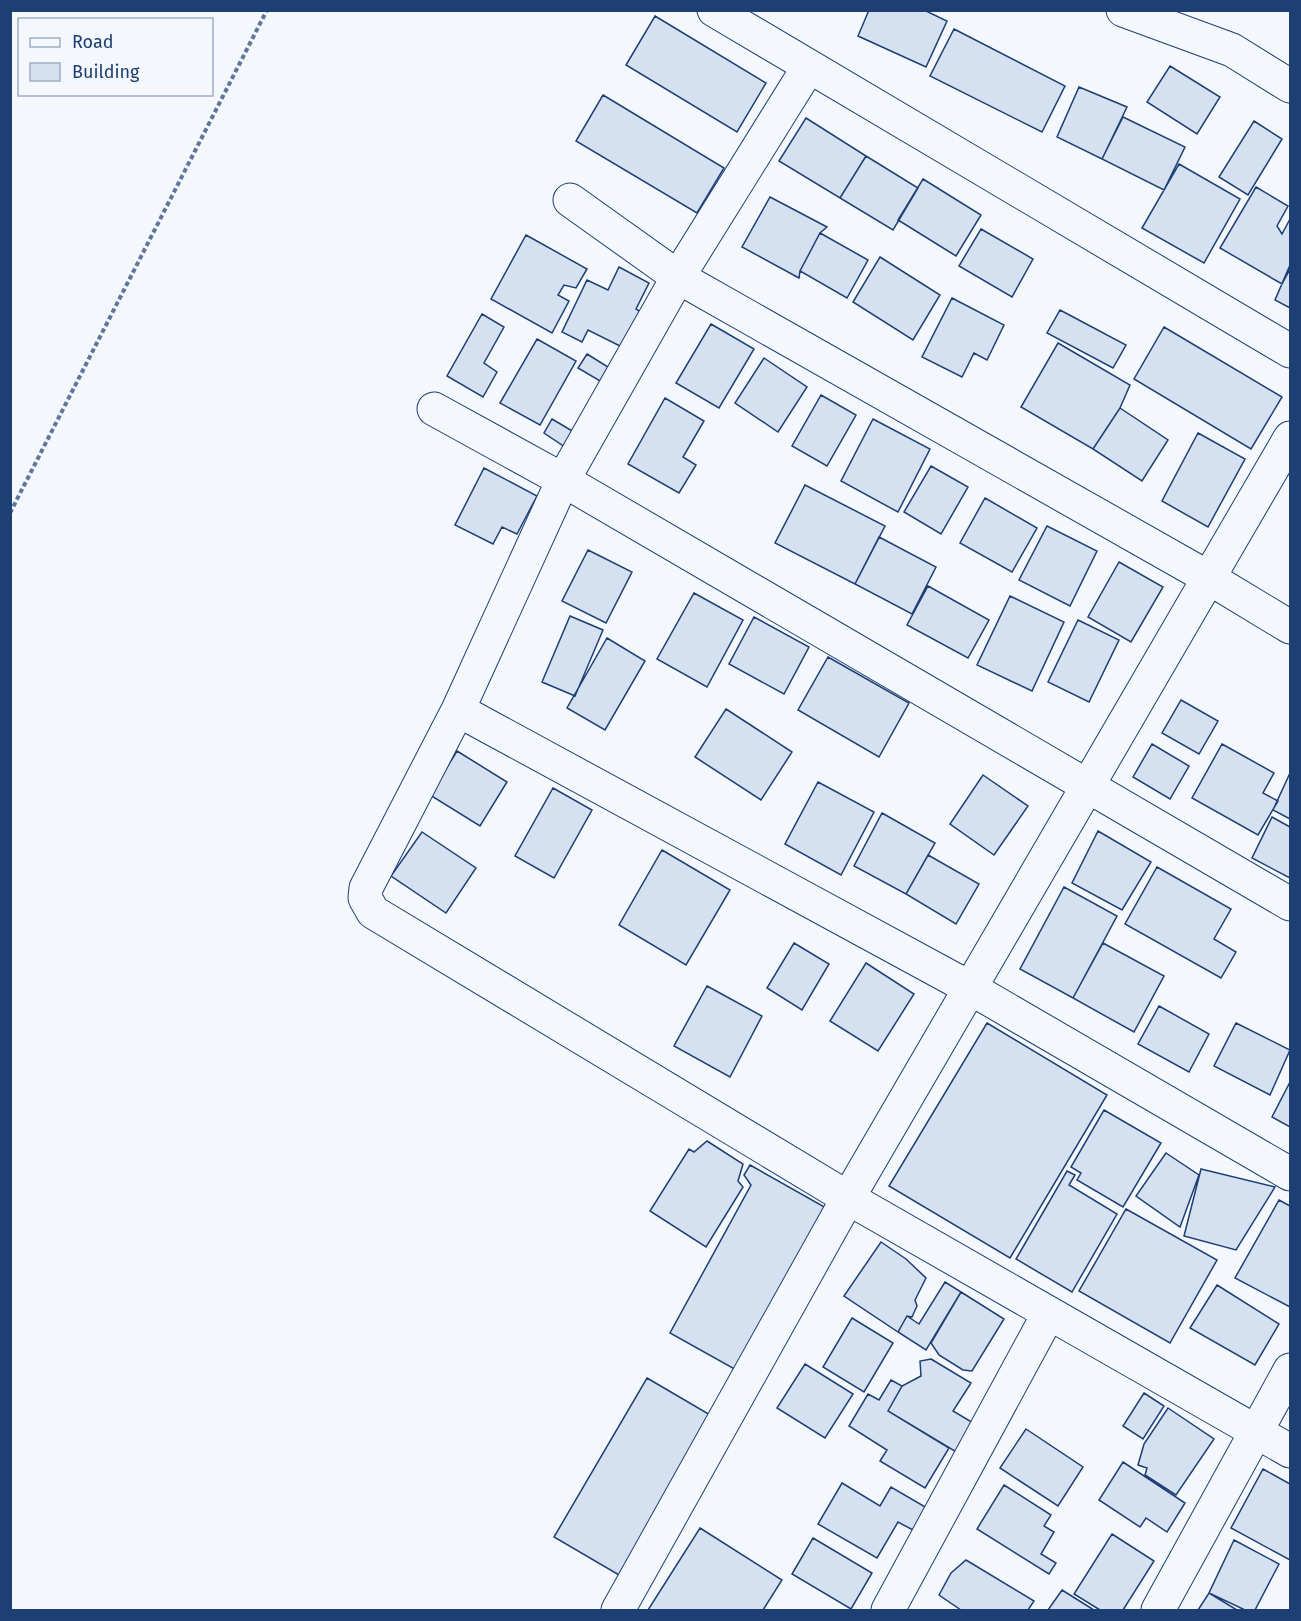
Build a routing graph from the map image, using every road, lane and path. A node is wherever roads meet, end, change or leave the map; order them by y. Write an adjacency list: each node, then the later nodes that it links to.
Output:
1 (267, 10): 12 (path)
2 (714, 10): 4 (street)
3 (1123, 10): 5 (street)
4 (808, 68): 7 (street); 8 (street)
5 (1290, 86)
6 (570, 200): 7 (street)
7 (678, 277): 11 (street); 13 (street)
8 (1290, 351)
9 (434, 409): 11 (street)
10 (1290, 438): 13 (street)
11 (563, 480): 15 (street); 16 (street)
12 (10, 513)
13 (1209, 578): 14 (street); 16 (street)
14 (1290, 627)
15 (458, 710): 18 (street); 20 (street)
16 (1088, 787): 17 (street); 18 (street)
17 (1290, 904)
18 (970, 988): 19 (street); 20 (street)
19 (1290, 1174)
20 (848, 1198): 21 (street); 25 (street)
21 (1049, 1313): 23 (street); 26 (street)
22 (1290, 1370): 23 (street)
23 (1256, 1431): 24 (street); 27 (street)
24 (1290, 1451)
25 (618, 1611)
26 (888, 1611)
27 (1158, 1611)

